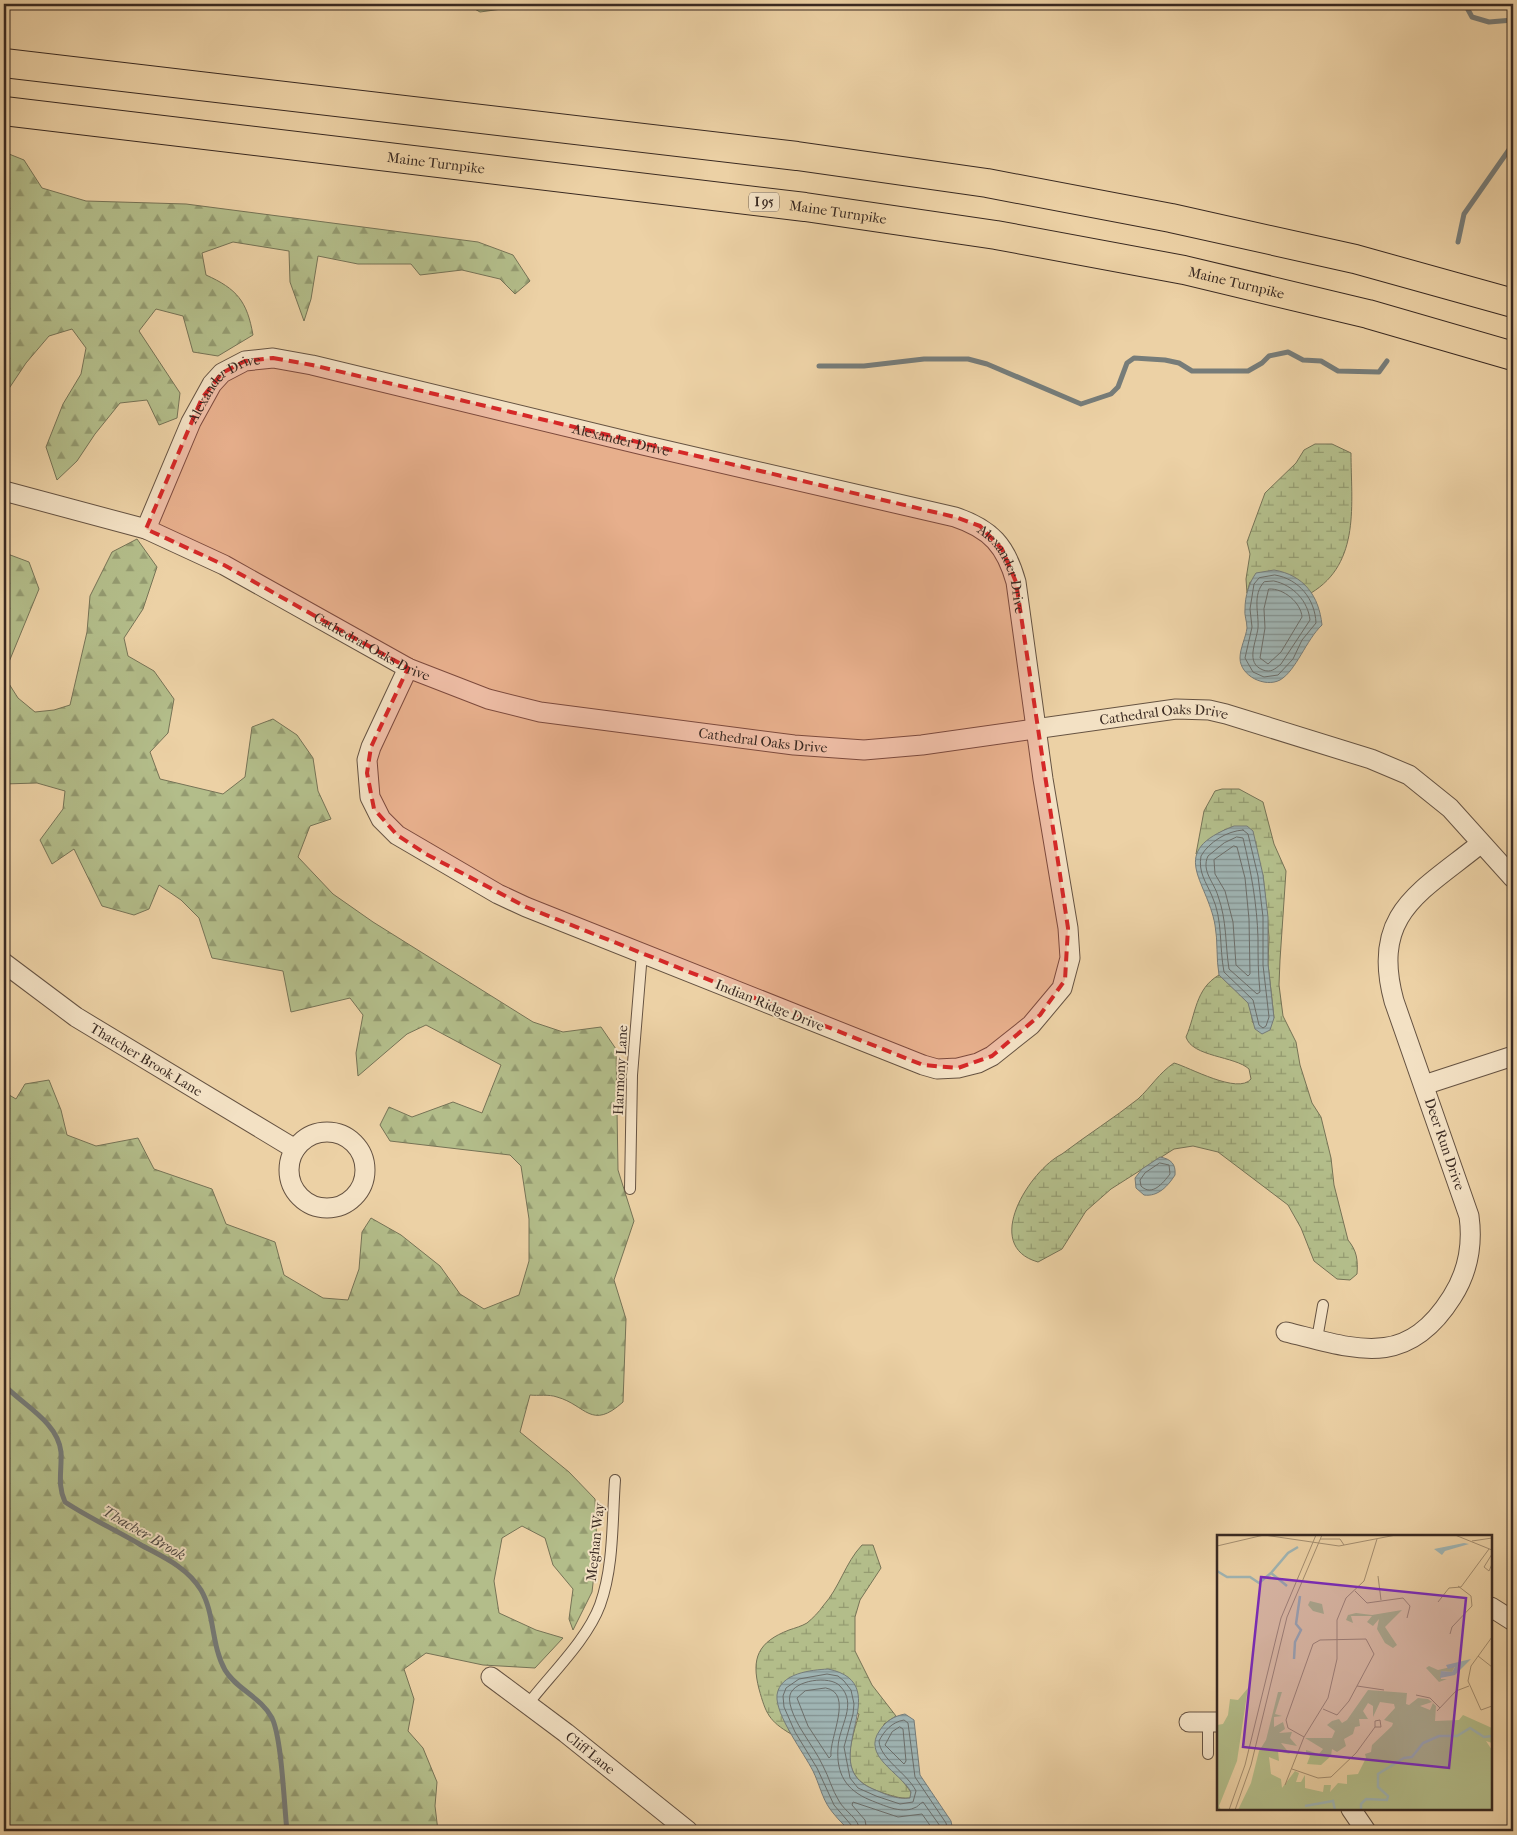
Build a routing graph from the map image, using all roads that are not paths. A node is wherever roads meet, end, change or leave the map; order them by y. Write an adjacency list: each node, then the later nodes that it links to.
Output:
1 (4, 63): 3 (highway)
2 (4, 111): 4 (highway, Maine Turnpike / I 95)
3 (1513, 303)
4 (1513, 356)
5 (4, 491): 6 (street, Cathedral Oaks Drive)
6 (146, 530): 7 (street, Cathedral Oaks Drive); 8 (street, Alexander Drive)
7 (408, 668): 8 (street, Cathedral Oaks Drive); 11 (street, Indian Ridge Drive)
8 (1036, 730): 9 (street, Cathedral Oaks Drive); 11 (street, Indian Ridge Drive)
9 (1480, 844): 10 (street, Cathedral Oaks Drive); 14 (street, Deer Run Drive)
10 (1513, 878)
11 (642, 953): 16 (lane, Harmony Lane)
12 (4, 963): 15 (street, Thatcher Brook Lane)
13 (1513, 1056): 14 (street)
14 (1424, 1085): 19 (street, Deer Run Drive)
15 (295, 1149): 15 (street)
16 (630, 1189)
17 (1323, 1305): 19 (lane)
18 (1286, 1332): 19 (street, Deer Run Drive)
19 (1317, 1339)
20 (615, 1480): 24 (lane, Meghan Way)
21 (1492, 1608): 22 (street)
22 (1513, 1621)
23 (491, 1677): 24 (street, Cliff Lane)
24 (528, 1704): 28 (street, Cliff Lane)
25 (1205, 1722): 26 (lane)
26 (1208, 1754)
27 (1352, 1810): 29 (street)
28 (688, 1831)
29 (1366, 1831)

